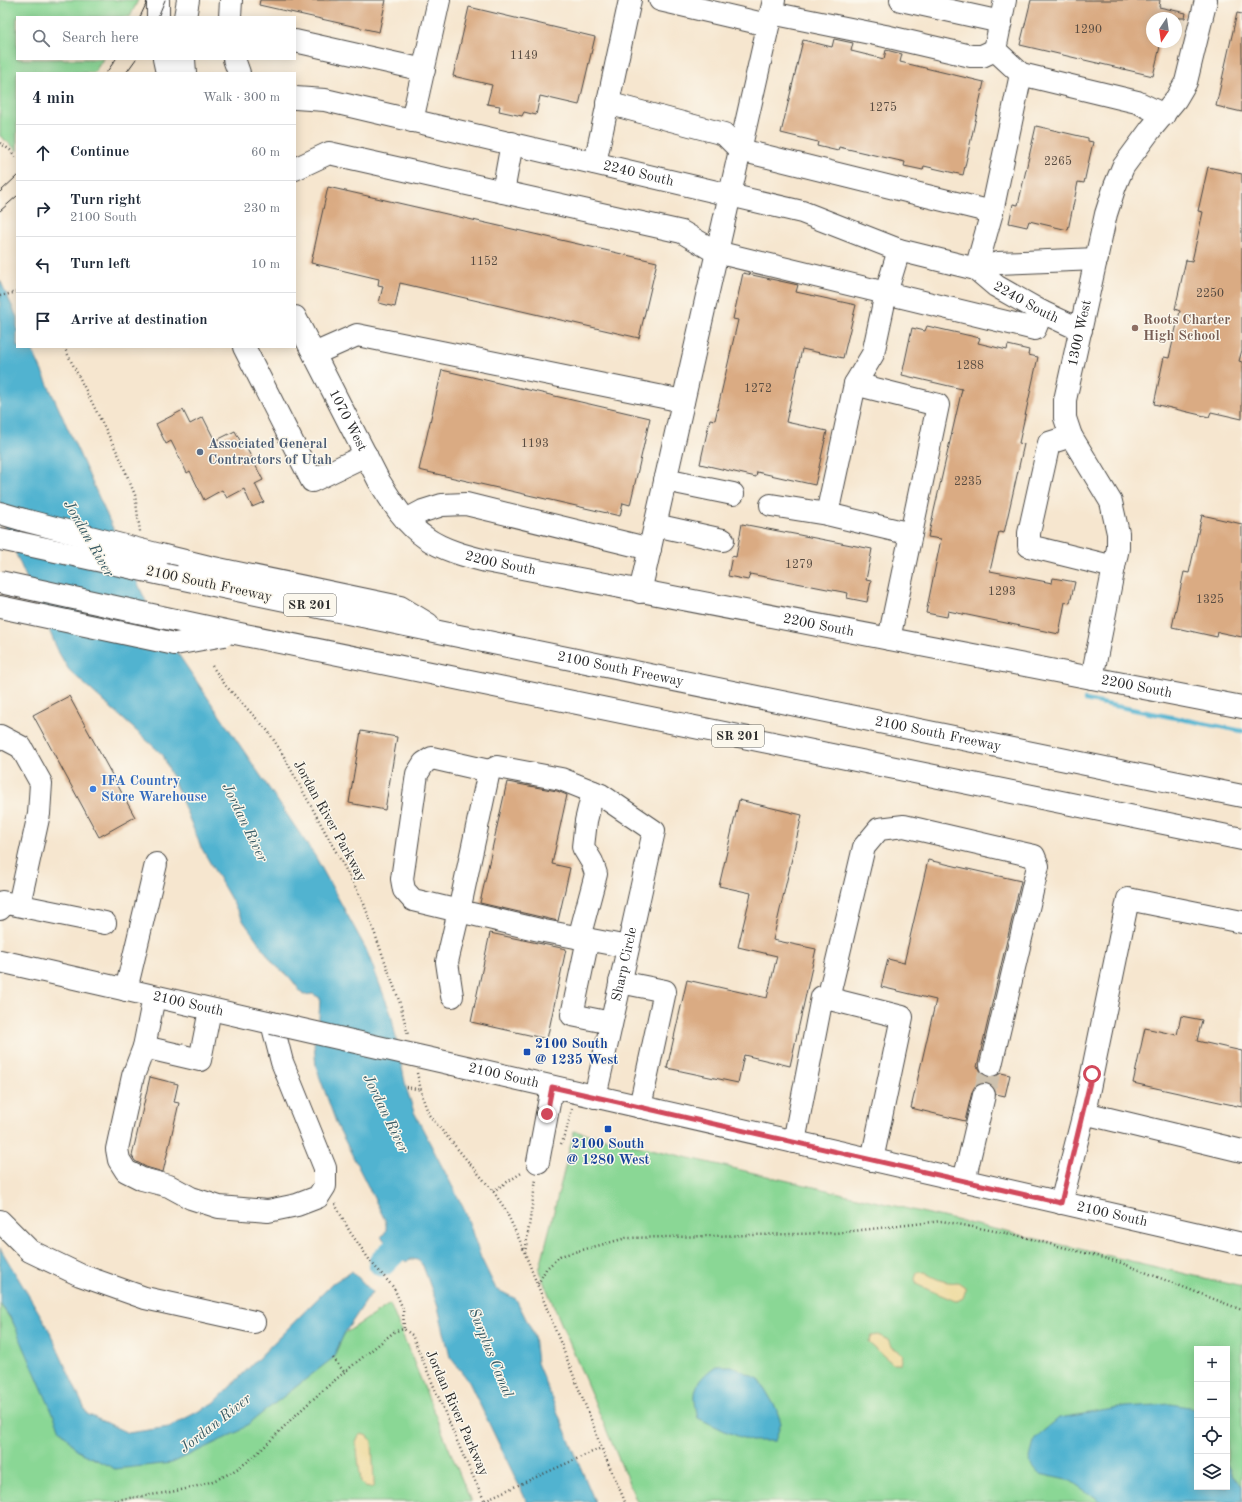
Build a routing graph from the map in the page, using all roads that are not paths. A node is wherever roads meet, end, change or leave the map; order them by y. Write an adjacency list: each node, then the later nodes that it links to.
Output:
1 (158, 0): 11 (main road)
2 (188, 0): 12 (main road)
3 (231, 0): 13 (main road)
4 (439, 0): 20 (main road)
5 (630, 0): 26 (main road)
6 (660, 0): 10 (main road)
7 (901, 0): 14 (main road)
8 (1005, 0): 14 (main road)
9 (1206, 0): 27 (main road, 1300 West)
10 (771, 13): 16 (main road); 30 (main road)
11 (158, 16)
12 (185, 16)
13 (230, 16)
14 (1001, 22): 16 (main road)
15 (296, 41): 20 (main road)
16 (995, 50): 24 (main road)
17 (164, 60): 21 (main road)
18 (184, 60): 22 (main road)
19 (234, 60): 23 (main road)
20 (424, 70): 28 (main road)
21 (167, 72)
22 (186, 72)
23 (239, 72)
24 (1021, 74): 27 (main road); 35 (main road)
25 (296, 98): 28 (main road, 2240 South)
26 (607, 103): 30 (main road); 31 (main road)
27 (1164, 115): 38 (main road, 1300 West)
28 (412, 121): 29 (main road, 2240 South)
29 (512, 143): 31 (main road, 2240 South); 33 (main road)
30 (740, 150): 34 (main road); 35 (main road)
31 (595, 163): 34 (main road, 2240 South)
32 (296, 168): 33 (main road)
33 (503, 192): 37 (main road)
34 (729, 195): 36 (main road, 2240 South); 37 (main road)
35 (992, 212): 39 (main road)
36 (899, 250): 39 (main road, 2240 South); 40 (main road)
37 (716, 252): 40 (main road); 47 (main road)
38 (1096, 259): 39 (main road, 2240 South); 43 (main road, 1300 West)
39 (976, 269): 41 (main road, 2240 South)
40 (886, 293): 41 (main road); 46 (main road)
41 (1042, 312): 43 (main road, 2240 South)
42 (296, 319): 45 (main road, 1070 West)
43 (1081, 330): 48 (main road, 1300 West)
44 (245, 348): 49 (main road)
45 (314, 354): 47 (main road); 49 (main road, 1070 West)
46 (856, 384): 54 (main road); 57 (main road)
47 (683, 401): 50 (main road)
48 (1071, 436): 61 (main road, 1300 West); 61 (main road)
49 (366, 455): 55 (main road, 1070 West)
50 (665, 480): 51 (main road); 56 (main road)
51 (733, 494)
52 (771, 505): 54 (main road)
53 (0, 513): 66 (main road, bridge)
54 (826, 514): 57 (main road)
55 (406, 520): 60 (main road); 63 (main road, 2200 South)
56 (655, 525): 58 (main road); 60 (main road)
57 (910, 534): 67 (main road)
58 (724, 540)
59 (9, 541): 66 (main road, 2100 South Freeway / SR 201, bridge)
60 (650, 549): 63 (main road)
61 (1114, 567): 68 (main road, 1300 West)
62 (0, 582): 65 (main road, SR 201, bridge)
63 (640, 592): 67 (main road, 2200 South)
64 (3, 607): 65 (main road, bridge)
65 (235, 632): 74 (main road, SR 201)
66 (444, 633): 73 (main road, 2100 South Freeway / SR 201)
67 (889, 639): 68 (main road, 2200 South)
68 (1092, 678): 69 (main road, 2200 South)
69 (1242, 707)
70 (0, 736): 76 (main road)
71 (489, 771): 72 (main road); 77 (main road); 77 (main road)
72 (593, 792): 80 (main road); 81 (main road, Sharp Circle)
73 (1242, 796)
74 (1242, 839)
75 (156, 864): 84 (main road)
76 (5, 904): 79 (main road)
77 (459, 911): 80 (main road); 85 (main road)
78 (1242, 922): 97 (main road)
79 (105, 923)
80 (584, 938): 81 (main road); 90 (main road)
81 (628, 947): 83 (main road, Sharp Circle)
82 (0, 961): 84 (main road, 2100 South)
83 (620, 982): 90 (main road, Sharp Circle); 96 (main road)
84 (126, 990): 86 (main road, 2100 South)
85 (452, 996)
86 (154, 997): 88 (main road, 2100 South); 91 (main road)
87 (828, 999): 92 (main road); 98 (main road); 100 (main road)
88 (210, 1010): 89 (main road, 2100 South); 91 (main road)
89 (272, 1023): 91 (main road); 93 (main road, 2100 South, bridge)
90 (611, 1023): 95 (main road, Sharp Circle)
91 (144, 1047)
92 (991, 1064)
93 (552, 1087): 95 (main road, 2100 South); 101 (main road)
94 (984, 1095): 102 (main road)
95 (595, 1096): 96 (main road, 2100 South)
96 (640, 1107): 98 (main road, 2100 South)
97 (1084, 1113): 99 (main road); 103 (main road)
98 (794, 1142): 100 (main road, 2100 South)
99 (1242, 1151)
100 (872, 1160): 102 (main road, 2100 South)
101 (538, 1162)
102 (964, 1181): 103 (main road, 2100 South)
103 (1061, 1203): 105 (main road, 2100 South)
104 (0, 1221): 106 (main road)
105 (1241, 1237)
106 (254, 1322)

